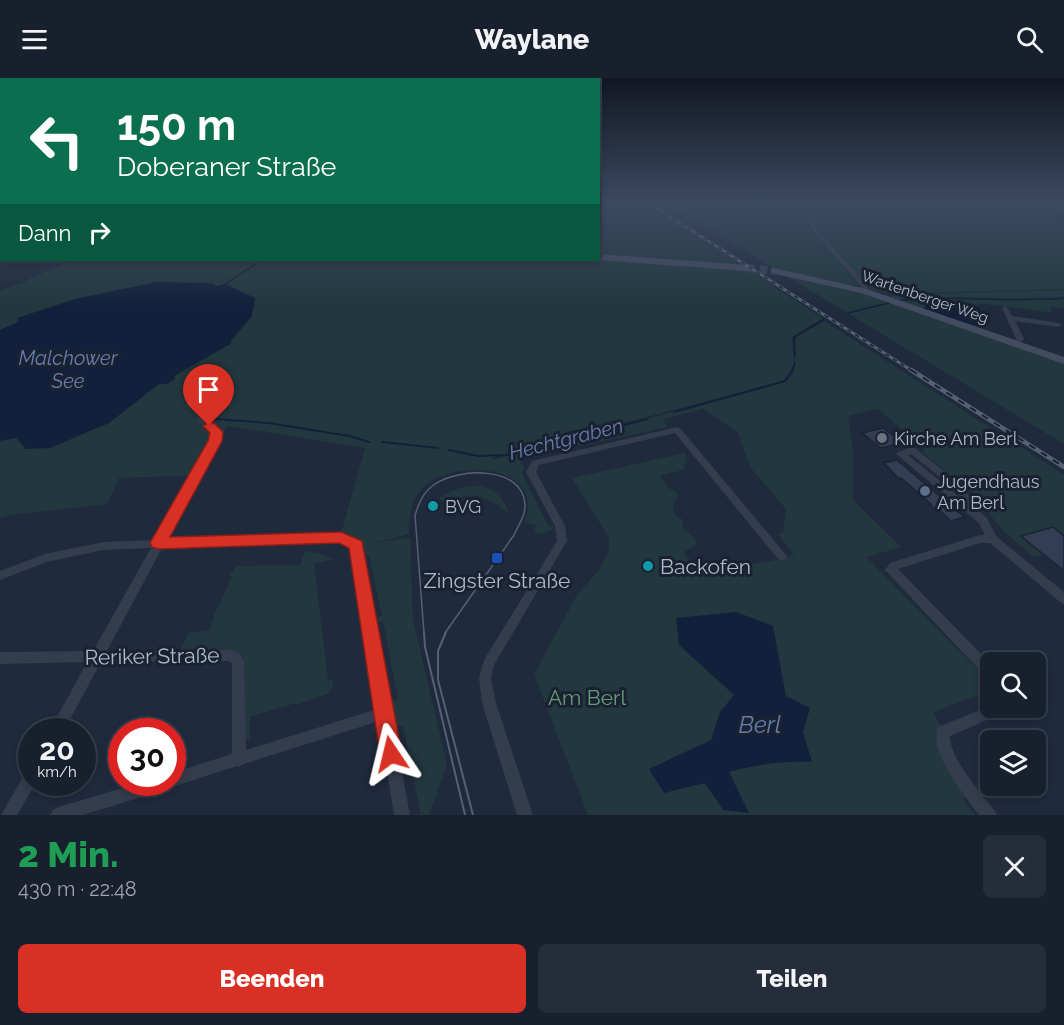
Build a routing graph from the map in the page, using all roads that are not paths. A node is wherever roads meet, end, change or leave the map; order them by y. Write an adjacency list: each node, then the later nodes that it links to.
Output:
1 (822, 238): 5 (street)
2 (600, 256): 3 (main road)
3 (747, 268)
4 (774, 271): 5 (main road, Wartenberger Weg)
5 (864, 291): 9 (main road, Wartenberger Weg)
6 (1005, 308): 7 (street)
7 (1010, 318): 8 (street); 9 (street)
8 (1059, 325)
9 (1015, 344): 10 (main road, Wartenberger Weg)
10 (1064, 361)
11 (200, 420): 14 (street)
12 (972, 512): 12 (street); 13 (street)
13 (992, 539): 17 (street); 20 (street)
14 (158, 543): 16 (street); 18 (street); 21 (street)
15 (782, 556): 31 (street)
16 (0, 576)
17 (1064, 599)
18 (98, 657): 19 (street, Reriker Straße); 23 (street); 24 (street, Reriker Straße)
19 (0, 658)
20 (980, 662)
21 (384, 713): 24 (street); 30 (street)
22 (980, 716): 32 (street)
23 (64, 718)
24 (240, 760): 25 (street)
25 (186, 776)
26 (20, 796): 28 (street)
27 (121, 796): 29 (street)
28 (9, 815)
29 (58, 815)
30 (402, 815)
31 (525, 815)
32 (989, 815)

